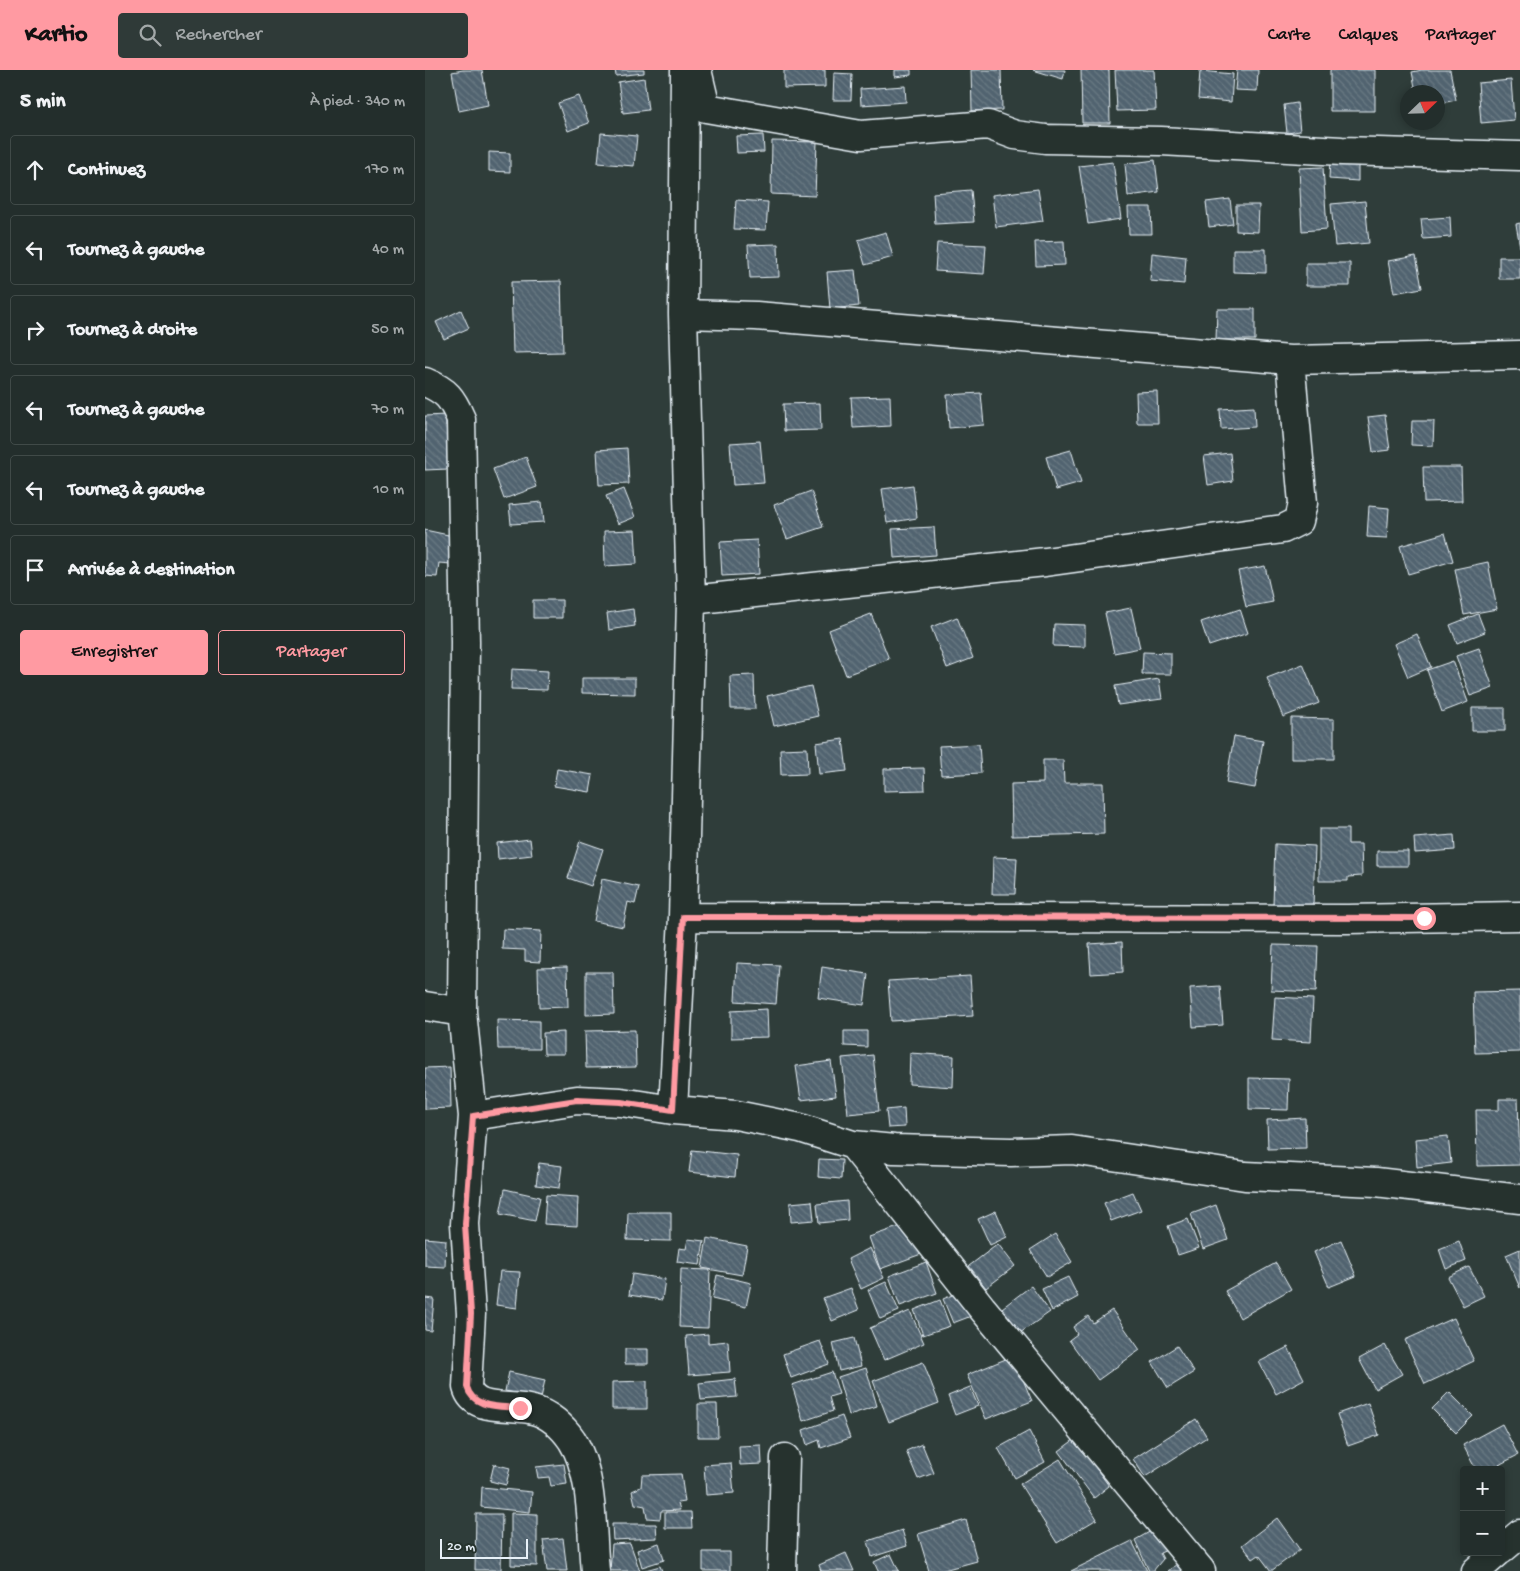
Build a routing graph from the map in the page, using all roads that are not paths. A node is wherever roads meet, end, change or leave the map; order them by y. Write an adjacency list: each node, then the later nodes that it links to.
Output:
1 (685, 70): 4 (street)
2 (697, 70): 3 (street)
3 (1520, 156)
4 (683, 314): 6 (street); 8 (street)
5 (1520, 355): 6 (street)
6 (1291, 360): 8 (street)
7 (425, 382): 12 (street)
8 (691, 600): 10 (street)
9 (1520, 916): 10 (street)
10 (683, 917): 13 (street)
11 (425, 1006): 12 (street)
12 (462, 1012): 14 (street)
13 (673, 1110): 14 (street); 15 (street)
14 (473, 1116): 21 (street)
15 (853, 1145): 16 (street); 23 (street)
16 (1520, 1199)
17 (785, 1458): 22 (street)
18 (1520, 1534): 19 (street)
19 (1505, 1547)
20 (1493, 1556): 24 (street)
21 (595, 1571)
22 (782, 1571)
23 (1201, 1571)
24 (1476, 1571)

